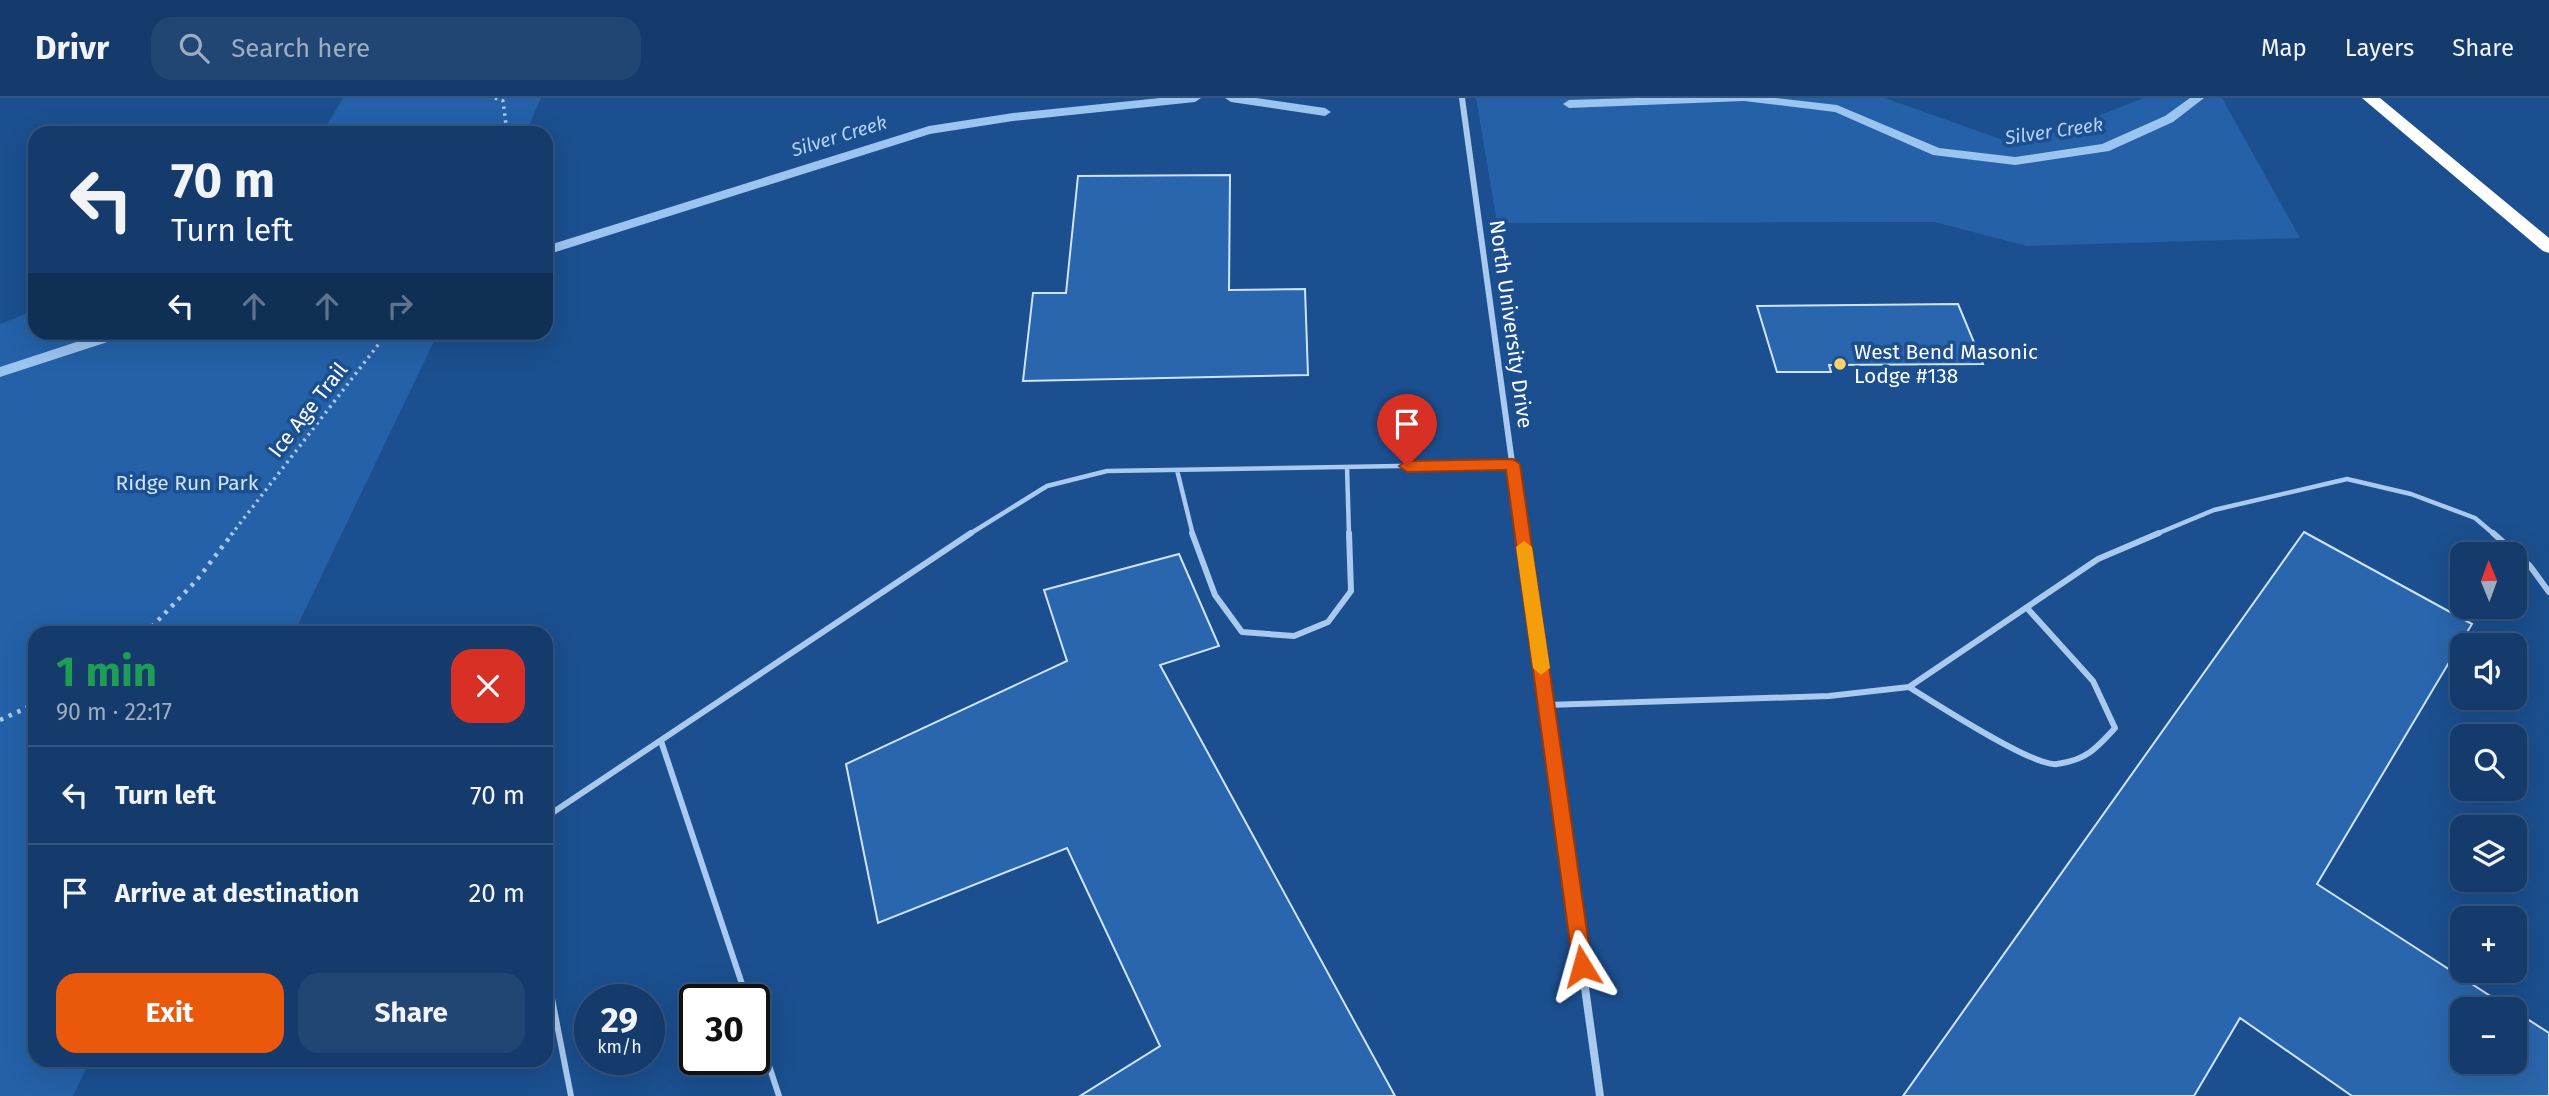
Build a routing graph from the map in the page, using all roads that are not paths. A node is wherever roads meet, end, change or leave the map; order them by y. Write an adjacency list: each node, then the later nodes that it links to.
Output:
1 (1462, 98): 4 (street, North University Drive)
2 (2370, 98): 3 (highway)
3 (2549, 247)
4 (1513, 464): 5 (lane); 10 (street, North University Drive)
5 (1347, 467): 6 (lane); 6 (lane)
6 (1177, 470): 11 (lane)
7 (2549, 592): 8 (lane)
8 (2027, 608): 9 (lane); 9 (lane)
9 (1909, 687): 10 (lane)
10 (1547, 705): 18 (street, North University Drive)
11 (661, 741): 12 (lane); 13 (lane)
12 (553, 812)
13 (742, 984)
14 (553, 1004): 16 (lane)
15 (770, 1069): 17 (lane)
16 (571, 1096)
17 (779, 1096)
18 (1600, 1096)

